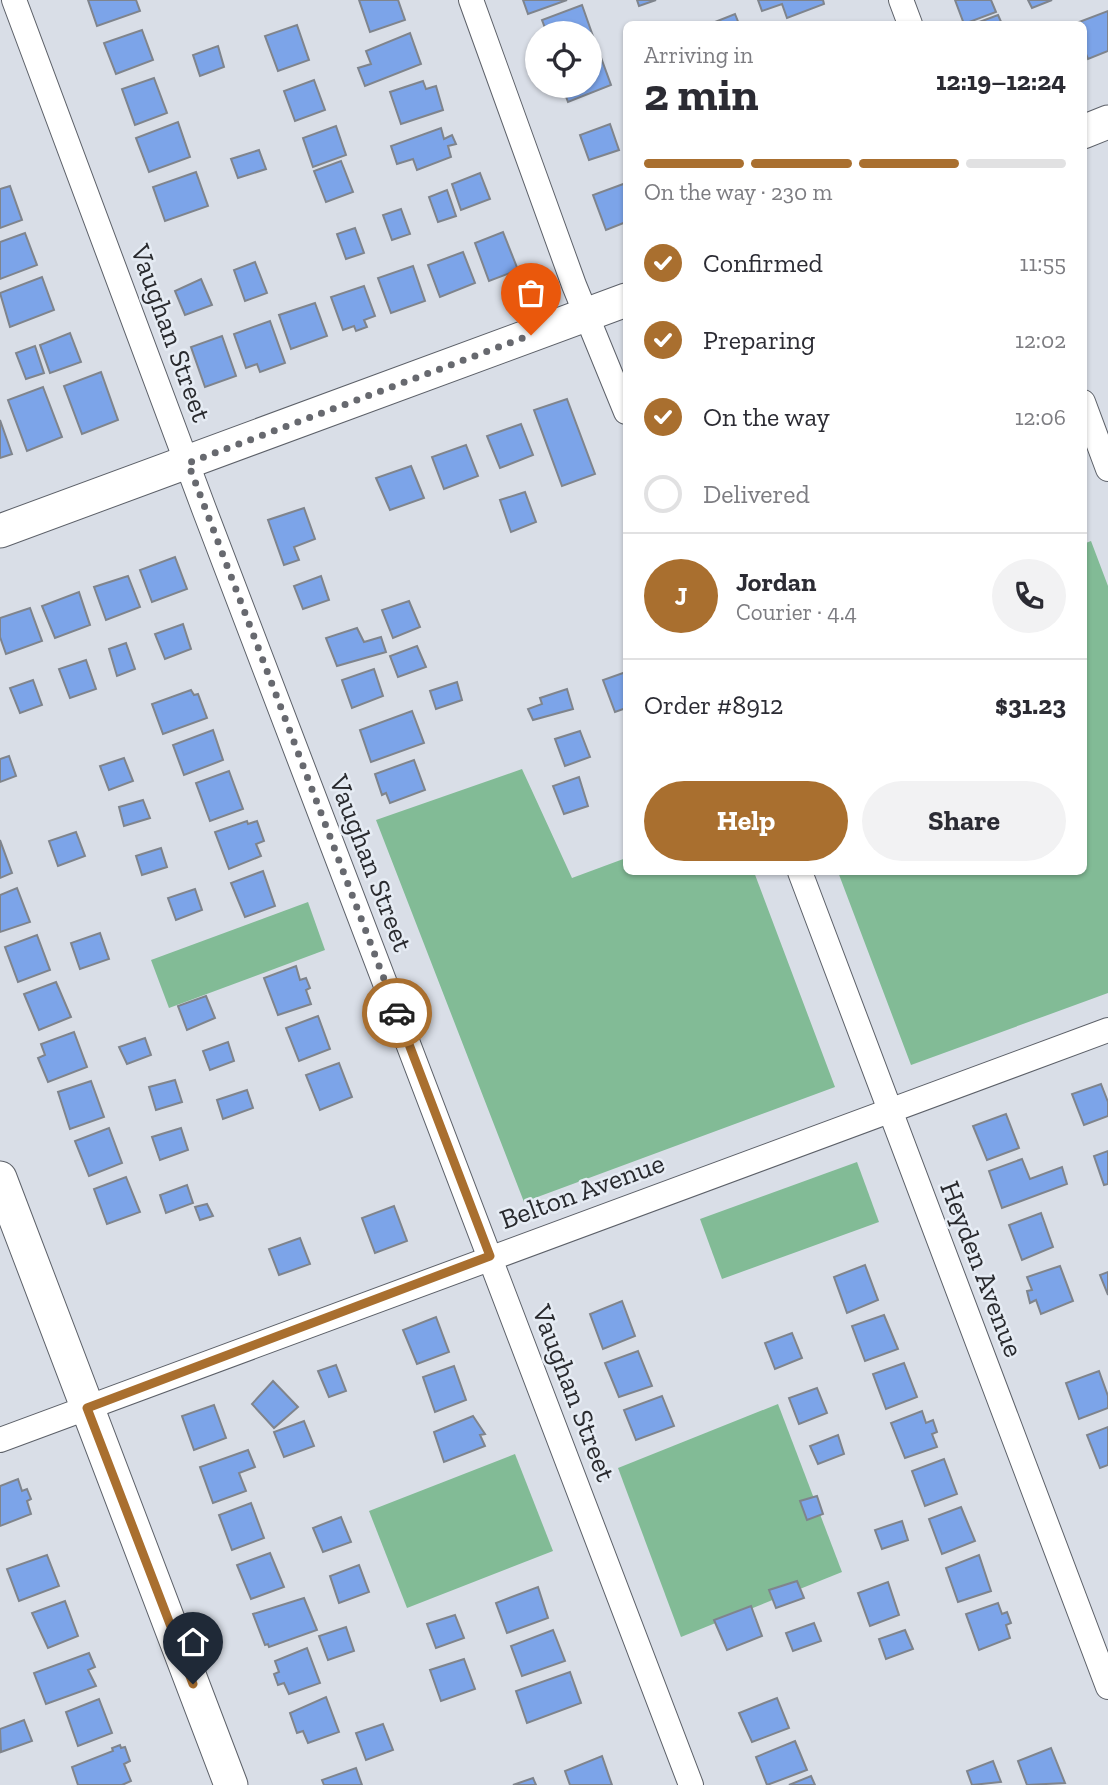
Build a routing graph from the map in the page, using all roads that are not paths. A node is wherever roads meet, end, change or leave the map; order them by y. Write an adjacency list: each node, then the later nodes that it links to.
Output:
1 (14, 0): 11 (street, Vaughan Street)
2 (471, 0): 8 (street)
3 (901, 0): 4 (street)
4 (909, 21)
5 (1108, 122): 6 (street)
6 (1087, 130)
7 (623, 301): 8 (street)
8 (587, 315): 9 (street); 11 (street)
9 (623, 405)
10 (1087, 413): 12 (street)
11 (188, 463): 13 (street); 18 (street, Vaughan Street)
12 (1108, 470)
13 (0, 531)
14 (801, 875): 16 (street, Heyden Avenue)
15 (1108, 1030): 16 (street, Belton Avenue)
16 (889, 1109): 18 (street, Belton Avenue); 21 (street, Heyden Avenue)
17 (0, 1178): 19 (street)
18 (490, 1256): 19 (street, Belton Avenue); 23 (street, Vaughan Street)
19 (87, 1408): 20 (street, Belton Avenue); 22 (street)
20 (0, 1440)
21 (1108, 1687)
22 (231, 1785)
23 (691, 1785)

